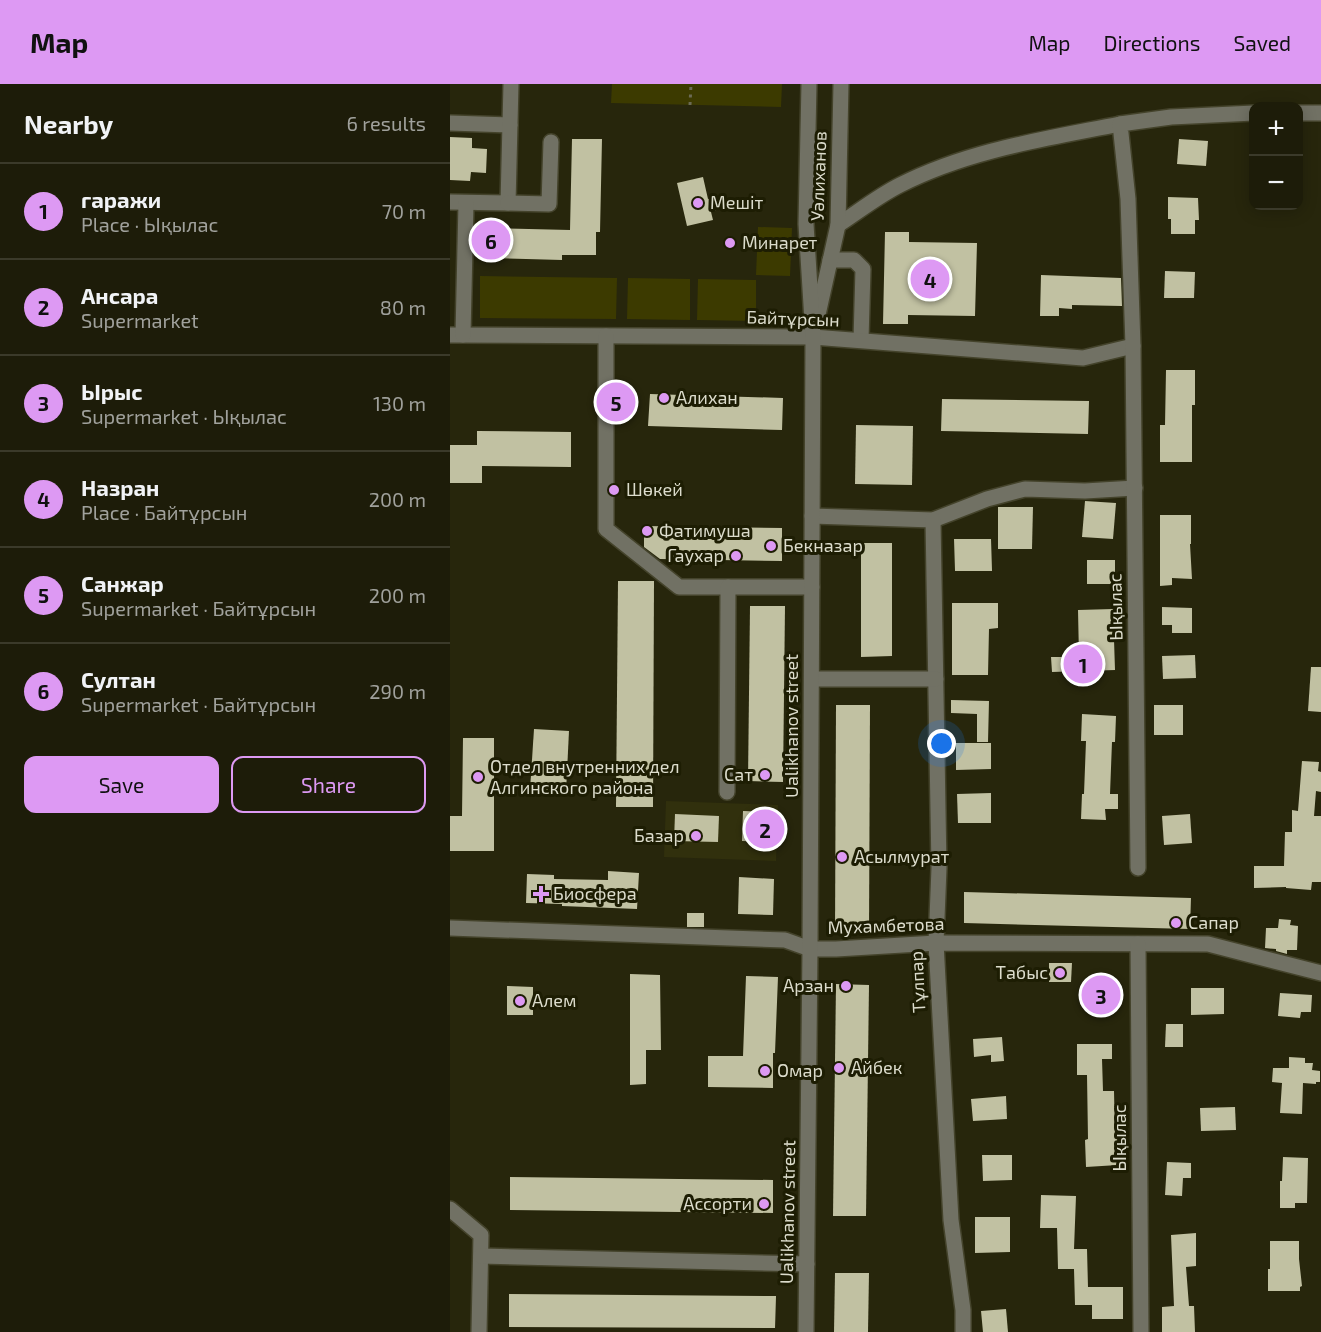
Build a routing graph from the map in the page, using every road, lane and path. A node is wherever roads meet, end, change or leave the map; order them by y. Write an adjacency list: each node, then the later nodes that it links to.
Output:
1 (511, 84): 11 (street)
2 (691, 84): 5 (path)
3 (809, 84): 20 (street, Уәлиханов)
4 (841, 84): 16 (street, Уәлиханов)
5 (690, 105)
6 (1249, 113): 10 (street)
7 (1303, 113): 8 (street)
8 (1321, 113)
9 (450, 123): 11 (street)
10 (1120, 124): 16 (street); 22 (street, Ықылас)
11 (510, 125): 15 (street)
12 (550, 142): 15 (street)
13 (450, 202): 14 (street)
14 (466, 202): 15 (street); 18 (street)
15 (508, 203)
16 (838, 225): 17 (street, Уәлиханов)
17 (830, 260): 20 (street, Уәлиханов); 21 (street)
18 (457, 335): 19 (street, Байтұрсын)
19 (606, 336): 20 (street, Байтұрсын); 26 (street)
20 (813, 337): 21 (street, Байтұрсын); 24 (street, Ualikhanov street)
21 (861, 340): 22 (street, Байтұрсын)
22 (1133, 346): 23 (street, Ықылас)
23 (1135, 488): 25 (street); 31 (street, Ықылас)
24 (812, 516): 25 (street); 27 (street, Ualikhanov street)
25 (933, 520): 29 (street, Тұлпар)
26 (728, 587): 27 (street); 30 (street)
27 (812, 587): 28 (street, Ualikhanov street)
28 (812, 679): 29 (street); 35 (street, Ualikhanov street)
29 (936, 679): 33 (street, Тұлпар)
30 (727, 792)
31 (1138, 868)
32 (450, 928): 35 (street, Мухамбетова)
33 (936, 943): 34 (street, Мухамбетова); 35 (street, Мухамбетова); 42 (street, Тұлпар)
34 (1137, 944): 36 (street, Мухамбетова); 43 (street, Ықылас)
35 (810, 949): 39 (street, Ualikhanov street)
36 (1321, 973)
37 (450, 1209): 38 (street)
38 (481, 1256): 39 (street); 40 (street)
39 (807, 1264): 41 (street, Ualikhanov street)
40 (479, 1332)
41 (806, 1332)
42 (963, 1332)
43 (1141, 1332)

